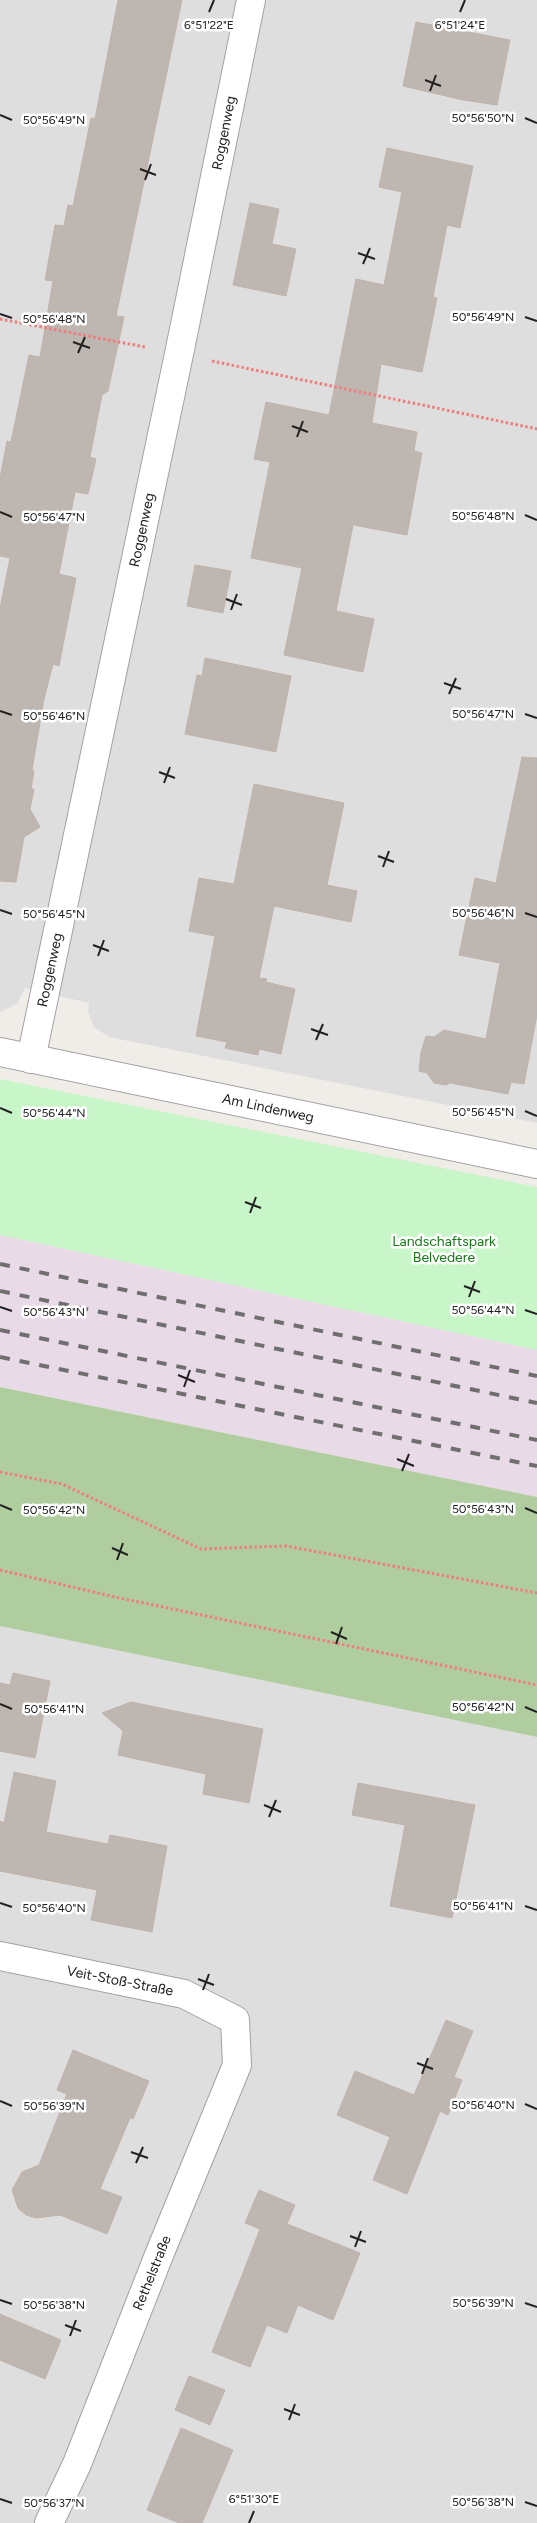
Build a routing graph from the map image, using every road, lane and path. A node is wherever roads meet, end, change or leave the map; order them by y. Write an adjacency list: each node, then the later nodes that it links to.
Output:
1 (251, 0): 3 (street, Roggenweg)
2 (0, 318): 3 (path)
3 (179, 354): 4 (path); 6 (street, Roggenweg)
4 (537, 428)
5 (0, 1052): 6 (street, Am Lindenweg)
6 (31, 1059): 7 (street, Am Lindenweg)
7 (537, 1164)
8 (0, 1472): 10 (path)
9 (0, 1570): 11 (path)
10 (537, 1593)
11 (537, 1685)
12 (0, 1956): 13 (street, Veit-Stoß-Straße)
13 (235, 2020): 14 (street, Rethelstraße)
14 (49, 2523)

